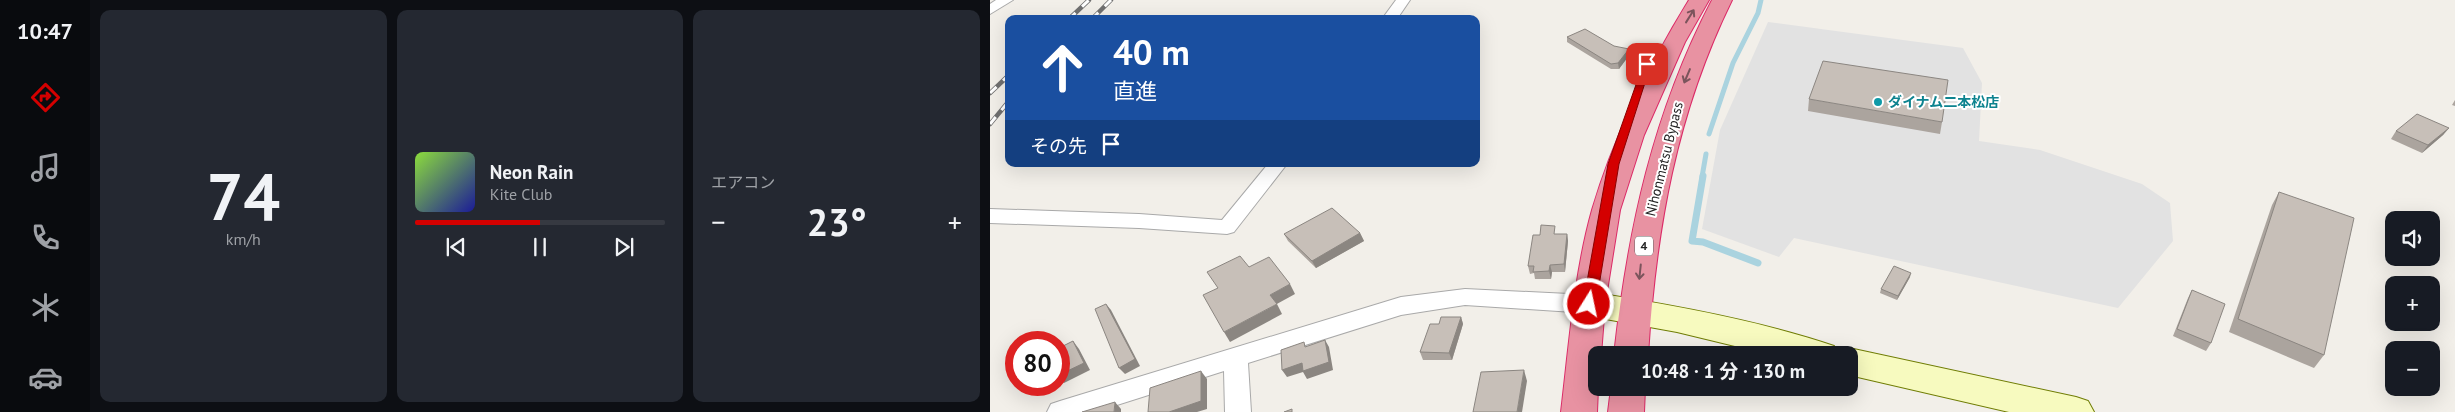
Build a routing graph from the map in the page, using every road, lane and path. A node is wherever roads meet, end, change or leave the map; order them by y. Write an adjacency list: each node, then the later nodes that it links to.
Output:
1 (1006, 0): 6 (street)
2 (1403, 0): 7 (street)
3 (1677, 0): 9 (highway)
4 (1699, 0): 9 (highway, Nihonmatsu Bypass, one-way to 4)
5 (1722, 0): 12 (highway, Nihonmatsu Bypass / 4, one-way to 12)
6 (990, 10)
7 (1392, 15)
8 (1276, 167): 10 (street)
9 (1606, 210): 11 (highway, Nihonmatsu Bypass)
10 (990, 216)
11 (1589, 304): 12 (street); 15 (street); 20 (highway, Nihonmatsu Bypass)
12 (1636, 310): 13 (highway, Nihonmatsu Bypass / 4); 14 (street)
13 (1632, 346)
14 (1786, 346)
15 (1236, 357): 18 (street); 19 (street)
16 (1858, 364): 22 (street)
17 (1627, 396): 21 (highway)
18 (1063, 412)
19 (1238, 412)
20 (1579, 412)
21 (1626, 412)
22 (2076, 412)

